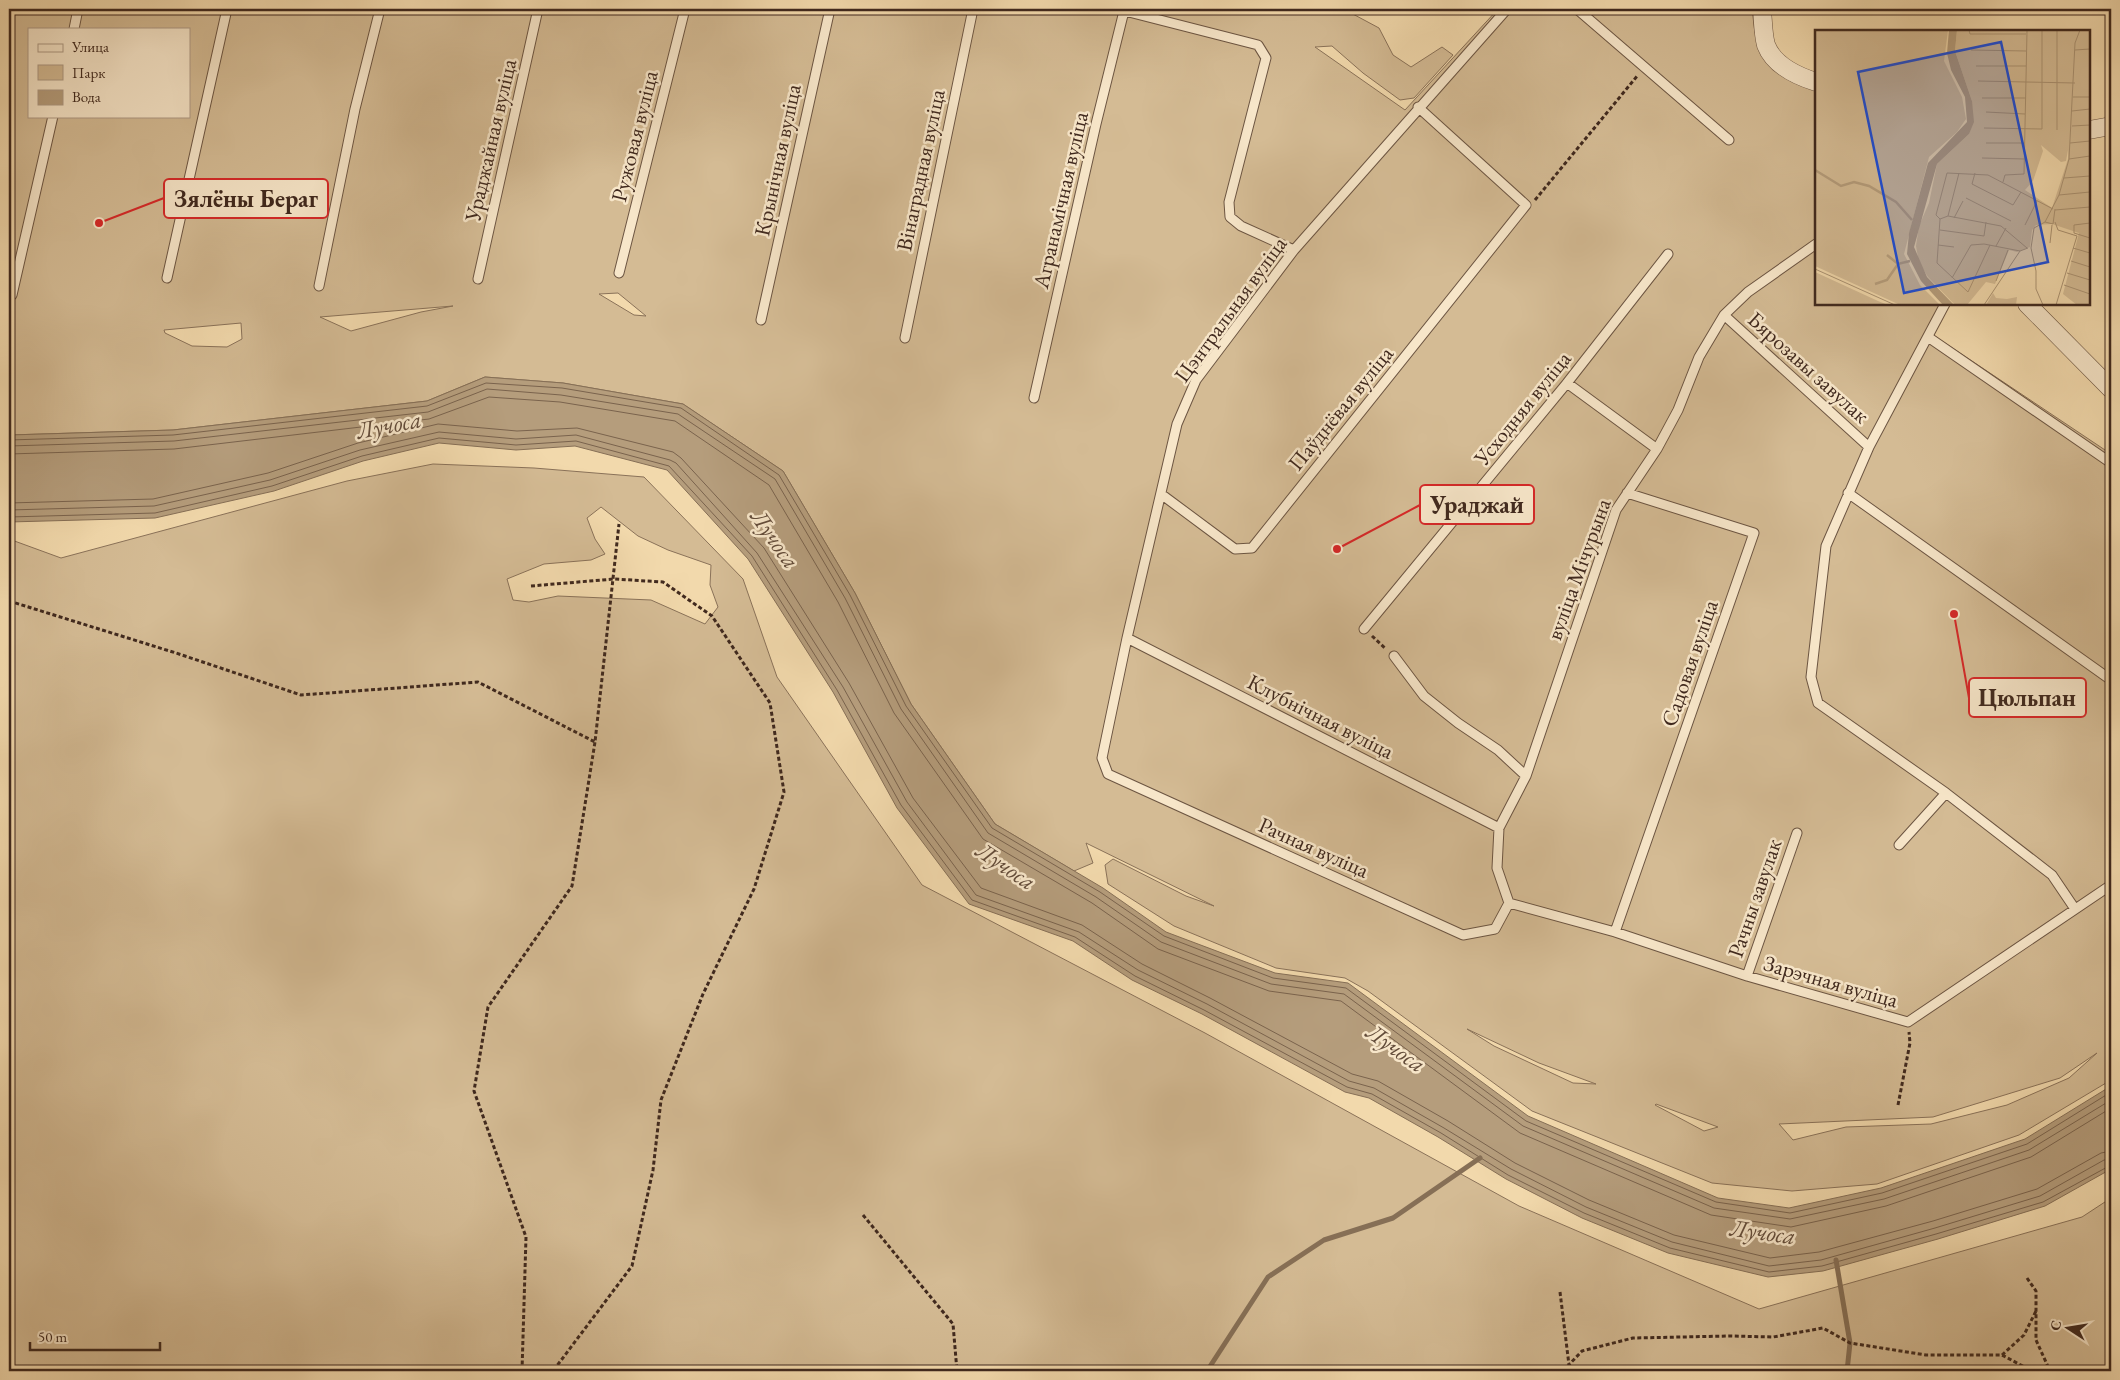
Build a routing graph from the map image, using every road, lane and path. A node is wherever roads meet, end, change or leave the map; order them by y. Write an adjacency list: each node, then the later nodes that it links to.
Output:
1 (78, 9): 12 (lane)
2 (227, 9): 25 (lane)
3 (380, 9): 27 (lane)
4 (538, 9): 26 (lane, Ураджайная вуліца)
5 (685, 9): 24 (lane, Ружовая вуліца)
6 (830, 9): 32 (lane, Крынічная вуліца)
7 (973, 9): 34 (lane, Вінаградная вуліца)
8 (1507, 9): 15 (lane, Цэнтральная вуліца)
9 (1577, 9): 13 (lane)
10 (1762, 9): 14 (street)
11 (1121, 10): 22 (lane); 37 (lane, Агранамічная вуліца)
12 (74, 28)
13 (1644, 67): 19 (lane); 20 (path)
14 (1815, 82)
15 (1418, 108): 20 (lane); 22 (lane, Цэнтральная вуліца)
16 (53, 118): 28 (lane)
17 (2111, 126): 18 (street)
18 (2090, 130)
19 (1729, 140)
20 (1526, 205): 43 (lane, Паўднёвая вуліца)
21 (1815, 245): 31 (lane, вуліца Мічурына)
22 (1294, 250): 43 (lane, Цэнтральная вуліца)
23 (1668, 254): 35 (lane, Усходняя вуліца)
24 (619, 273)
25 (167, 278)
26 (478, 279)
27 (319, 286)
28 (12, 294)
29 (1944, 305): 33 (lane)
30 (2028, 305): 36 (street)
31 (1724, 315): 38 (lane, Бярозавы завулак); 39 (lane, вуліца Мічурына)
32 (761, 320)
33 (1928, 337): 38 (lane); 40 (lane)
34 (905, 338)
35 (1567, 383): 39 (lane); 48 (lane, Усходняя вуліца)
36 (2111, 389)
37 (1034, 398)
38 (1869, 446): 42 (lane)
39 (1657, 449): 41 (lane, вуліца Мічурына)
40 (2111, 463)
41 (1627, 493): 54 (lane, вуліца Мічурына); 62 (lane, Садовая вуліца)
42 (1848, 493): 51 (lane); 55 (lane)
43 (1161, 494): 49 (lane, Цэнтральная вуліца)
44 (620, 524): 45 (path)
45 (614, 579): 46 (path); 52 (path); 73 (path)
46 (531, 586)
47 (9, 601): 52 (path)
48 (1364, 629): 50 (path)
49 (1127, 638): 53 (lane, Цэнтральная вуліца); 56 (lane, Клубнічная вуліца)
50 (1394, 656): 54 (lane)
51 (2111, 680)
52 (595, 742): 72 (path)
53 (1102, 758): 60 (lane, Рачная вуліца)
54 (1526, 776): 56 (lane, вуліца Мічурына)
55 (1946, 793): 58 (lane); 61 (lane)
56 (1498, 828): 60 (lane, вуліца Мічурына)
57 (1797, 833): 63 (lane, Рачны завулак)
58 (1899, 845)
59 (2111, 885): 61 (lane, Зарэчная вуліца)
60 (1509, 903): 62 (lane, Зарэчная вуліца)
61 (2075, 909): 64 (lane, Зарэчная вуліца)
62 (1615, 932): 63 (lane, Зарэчная вуліца)
63 (1747, 976): 64 (lane, Зарэчная вуліца)
64 (1908, 1022): 65 (path)
65 (1898, 1105)
66 (863, 1215): 74 (path)
67 (2027, 1278): 69 (path)
68 (1560, 1292): 71 (path)
69 (2036, 1311): 70 (path); 77 (path)
70 (2002, 1355): 71 (path); 76 (path)
71 (1569, 1365): 75 (path)
72 (522, 1371)
73 (553, 1371)
74 (958, 1371)
75 (1563, 1371)
76 (2032, 1371)
77 (2050, 1371)

